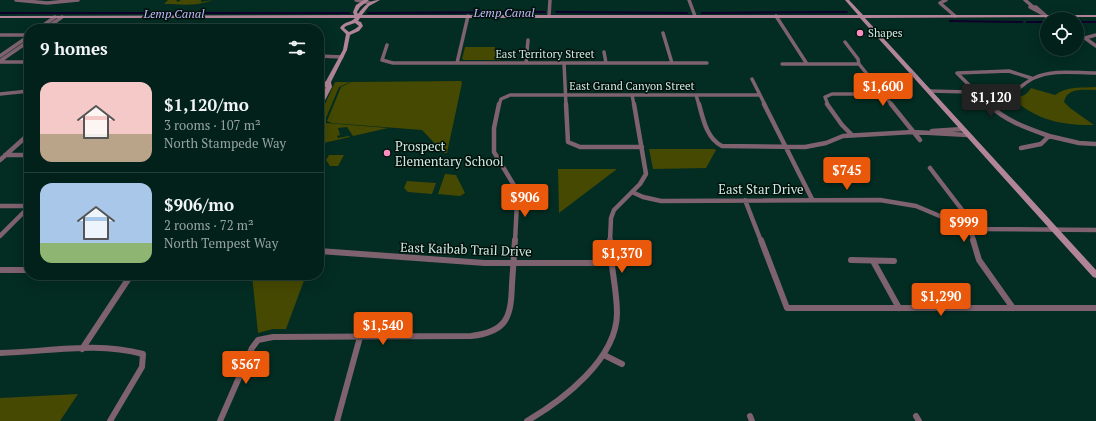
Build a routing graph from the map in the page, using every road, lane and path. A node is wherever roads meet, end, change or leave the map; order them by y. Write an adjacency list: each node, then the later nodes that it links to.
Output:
1 (16, 0): 2 (street)
2 (78, 0)
3 (356, 0): 10 (street)
4 (378, 0): 10 (main road)
5 (550, 0): 13 (street)
6 (689, 0): 14 (street)
7 (847, 0): 16 (main road)
8 (946, 0): 17 (street)
9 (1025, 0): 11 (street)
10 (367, 2): 24 (main road); 24 (main road)
11 (1041, 12)
12 (468, 16): 13 (main road); 24 (main road); 44 (street)
13 (549, 16): 14 (main road)
14 (695, 16): 15 (main road)
15 (776, 16): 16 (main road); 51 (street)
16 (863, 16): 17 (main road); 58 (main road)
17 (955, 16): 18 (main road)
18 (1040, 16)
19 (1084, 16): 20 (main road)
20 (1096, 16)
21 (0, 17): 22 (main road)
22 (55, 17): 23 (main road); 25 (street)
23 (62, 17): 24 (main road); 26 (street)
24 (356, 18): 28 (main road); 28 (main road)
25 (45, 24)
26 (52, 24)
27 (663, 33): 48 (street)
28 (348, 34): 41 (main road)
29 (0, 35): 30 (street)
30 (24, 36)
31 (1096, 36): 37 (street)
32 (24, 39): 39 (street)
33 (528, 40): 45 (street)
34 (845, 42): 52 (street)
35 (24, 44): 42 (street)
36 (386, 45): 44 (street, East Territory Street)
37 (1096, 46)
38 (604, 52): 47 (street)
39 (0, 56)
40 (324, 56): 41 (street)
41 (342, 56): 56 (main road)
42 (0, 62): 43 (street)
43 (24, 62)
44 (457, 63): 45 (street, East Territory Street)
45 (526, 63): 46 (street, East Territory Street)
46 (564, 63): 47 (street, East Territory Street); 63 (street)
47 (606, 63): 48 (street, East Territory Street)
48 (672, 63): 49 (street, East Territory Street)
49 (707, 63)
50 (782, 64): 51 (street)
51 (807, 64): 52 (street)
52 (859, 64): 62 (street)
53 (1096, 73): 54 (street)
54 (1031, 78): 60 (street); 60 (street)
55 (752, 79): 66 (street)
56 (328, 82): 57 (main road); 67 (main road)
57 (324, 86)
58 (929, 91): 60 (street); 68 (main road)
59 (24, 92): 61 (street)
60 (975, 92): 73 (street)
61 (0, 94)
62 (883, 94): 69 (street); 72 (street)
63 (565, 95): 64 (street, East Grand Canyon Street); 77 (street); 98 (street, East Grand Canyon Street)
64 (632, 95): 65 (street, East Grand Canyon Street); 77 (street)
65 (696, 95): 66 (street, East Grand Canyon Street); 78 (street)
66 (760, 95): 78 (street)
67 (324, 97)
68 (963, 129): 70 (street); 71 (main road)
69 (913, 132): 70 (street); 72 (street); 75 (street)
70 (929, 132): 71 (street)
71 (968, 135): 91 (main road)
72 (852, 136): 78 (street)
73 (1049, 136): 76 (street); 79 (street)
74 (24, 138): 80 (street)
75 (920, 140)
76 (1096, 144)
77 (642, 147): 84 (street)
78 (786, 147): 85 (street)
79 (1020, 148)
80 (5, 155): 81 (street); 82 (street)
81 (24, 155)
82 (0, 160)
83 (930, 168): 90 (street)
84 (632, 192): 86 (street, East Star Drive); 99 (street)
85 (812, 199): 86 (street, East Star Drive); 90 (street, East Star Drive)
86 (745, 200): 104 (street)
87 (0, 206): 88 (street)
88 (24, 206)
89 (24, 211): 93 (street)
90 (971, 228): 91 (street, East Star Drive); 105 (street)
91 (1056, 230): 92 (street, East Star Drive); 102 (main road)
92 (1096, 230)
93 (0, 236)
94 (324, 251): 98 (street, East Kaibab Trail Drive)
95 (851, 260): 96 (street)
96 (873, 261): 97 (street); 104 (street)
97 (894, 261)
98 (514, 263): 99 (street, East Kaibab Trail Drive); 107 (street)
99 (612, 263): 110 (street)
100 (0, 270): 101 (street)
101 (24, 270)
102 (1096, 274)
103 (128, 280): 108 (street)
104 (899, 308): 105 (street)
105 (1013, 308): 106 (street)
106 (1096, 308)
107 (360, 337): 113 (street); 114 (street)
108 (82, 349): 109 (street); 112 (street)
109 (0, 353)
110 (604, 355): 111 (street); 115 (street)
111 (622, 364)
112 (110, 421)
113 (220, 421)
114 (337, 421)
115 (527, 421)

